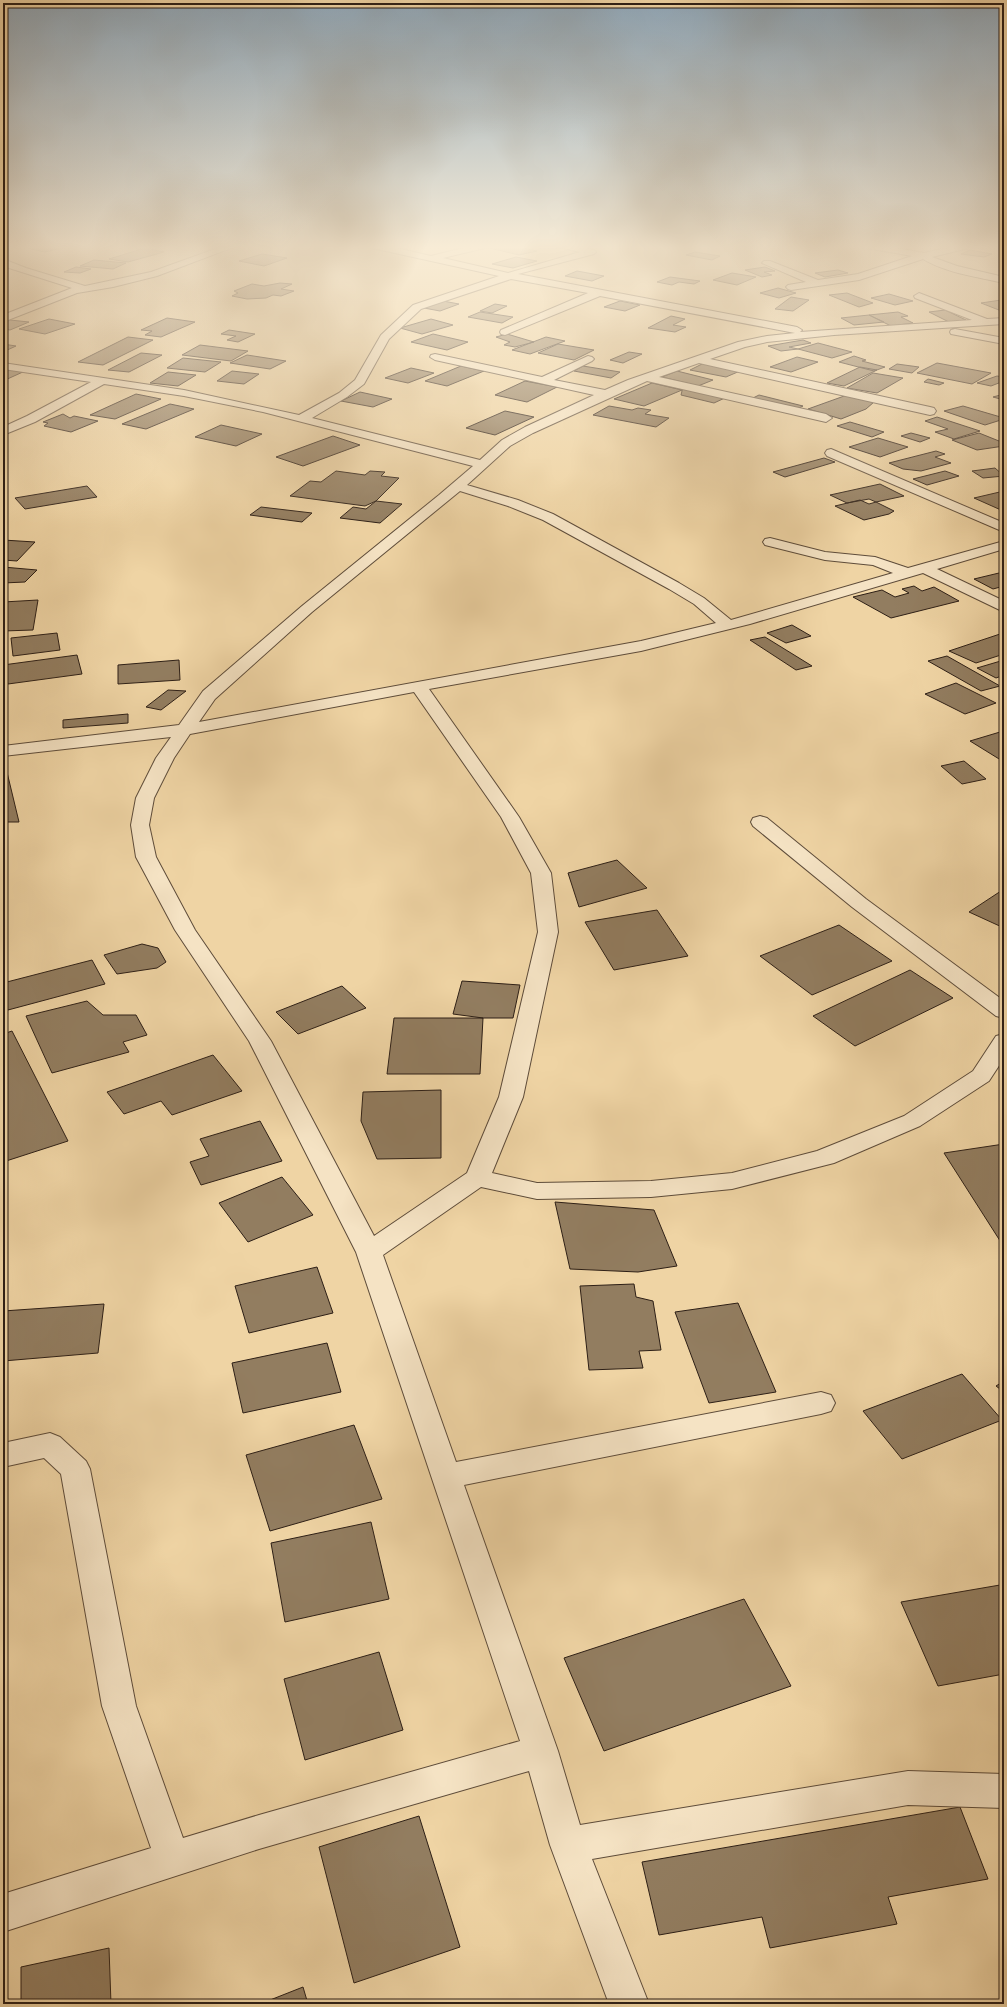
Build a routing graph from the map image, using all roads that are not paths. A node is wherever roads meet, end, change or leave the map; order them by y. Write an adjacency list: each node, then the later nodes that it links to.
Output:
1 (385, 339): 14 (street)
2 (770, 339): 7 (street)
3 (990, 339): 4 (street)
4 (1004, 341)
5 (435, 357): 10 (street)
6 (588, 359): 10 (street)
7 (697, 359): 9 (street); 13 (street)
8 (3, 366): 11 (street)
9 (646, 377): 12 (street); 15 (street)
10 (542, 381): 12 (street)
11 (102, 382): 14 (street); 16 (street)
12 (605, 394): 18 (street)
13 (930, 411)
14 (302, 418): 18 (street)
15 (826, 418)
16 (3, 431)
17 (831, 453): 20 (street)
18 (482, 464): 19 (street)
19 (458, 486): 25 (street); 27 (street)
20 (1004, 528)
21 (770, 542): 23 (street)
22 (1004, 545): 23 (street)
23 (918, 572): 24 (street); 25 (street)
24 (1004, 607)
25 (728, 625): 26 (street)
26 (418, 686): 27 (street); 32 (street)
27 (184, 730): 28 (street); 33 (street)
28 (3, 751)
29 (760, 822): 30 (street)
30 (1004, 1011)
31 (1004, 1041): 32 (street)
32 (477, 1178): 33 (street)
33 (369, 1252): 36 (street)
34 (821, 1403): 36 (street)
35 (3, 1455): 40 (street)
36 (447, 1476): 37 (street)
37 (541, 1751): 39 (street); 40 (street)
38 (1004, 1791): 39 (street)
39 (568, 1845): 42 (street)
40 (173, 1860): 41 (street)
41 (3, 1913)
42 (629, 2004)

